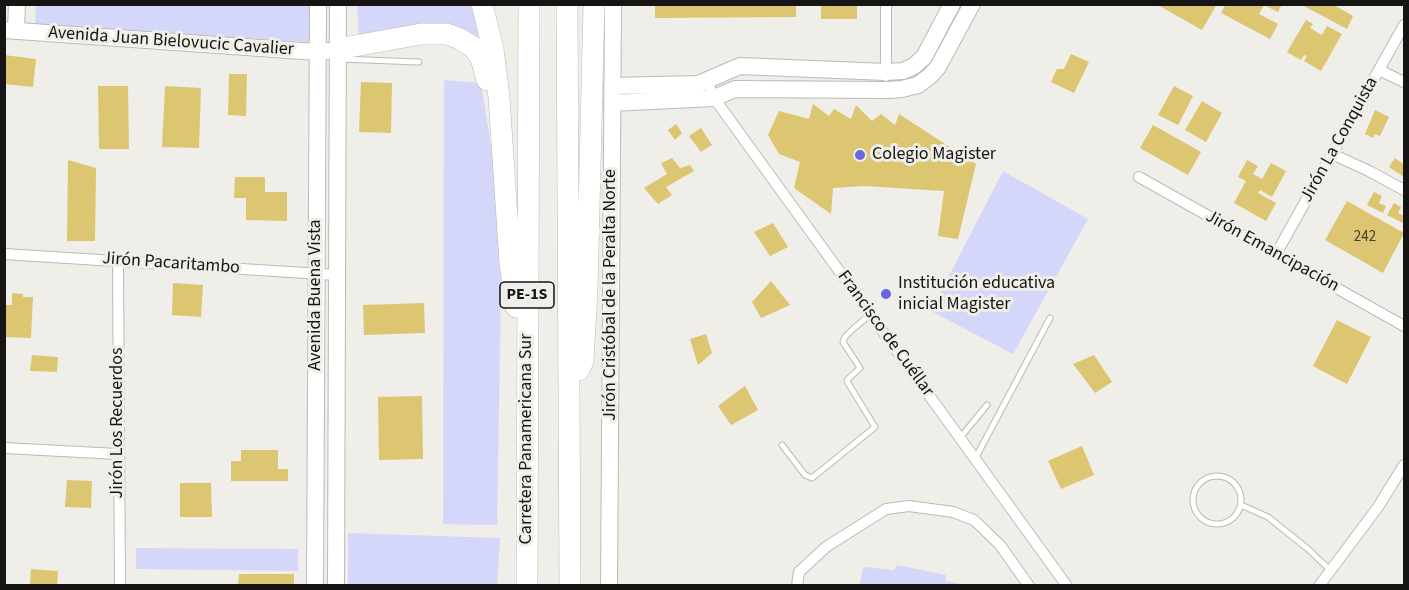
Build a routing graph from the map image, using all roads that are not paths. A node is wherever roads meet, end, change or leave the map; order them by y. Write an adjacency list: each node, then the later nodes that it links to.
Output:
1 (17, 4): 13 (main road)
2 (318, 4): 14 (main road, Avenida Buena Vista)
3 (338, 4): 15 (main road, Avenida Buena Vista)
4 (482, 4): 30 (highway)
5 (529, 4): 36 (highway, Carretera Panamericana Sur / PE-1S)
6 (567, 4): 37 (highway, PE-1S)
7 (594, 4): 37 (highway)
8 (613, 4): 22 (main road, Jirón Cristóbal de la Peralta Norte)
9 (886, 4): 18 (street)
10 (952, 4): 18 (main road)
11 (972, 4): 21 (main road)
12 (1404, 25): 17 (street, Jirón La Conquista)
13 (10, 30): 14 (main road, Avenida Juan Bielovucic Cavalier)
14 (317, 52): 15 (main road, Avenida Juan Bielovucic Cavalier); 31 (main road, Avenida Buena Vista)
15 (338, 54): 16 (lane); 30 (highway); 32 (main road, Avenida Buena Vista)
16 (418, 62)
17 (1379, 70): 20 (street); 24 (street, Jirón La Conquista)
18 (886, 72): 19 (main road); 21 (street)
19 (707, 81): 22 (main road); 23 (street, Francisco de Cuéllar)
20 (1404, 82)
21 (887, 90): 23 (main road)
22 (612, 95): 23 (main road); 54 (main road, Jirón Cristóbal de la Peralta Norte)
23 (714, 98): 33 (street, Francisco de Cuéllar)
24 (1332, 154): 26 (street); 28 (street, Jirón La Conquista)
25 (1139, 177): 28 (street, Jirón Emancipación)
26 (1404, 190)
27 (4, 254): 29 (street, Jirón Pacaritambo)
28 (1276, 254): 35 (street, Jirón Emancipación)
29 (118, 261): 31 (street, Jirón Pacaritambo); 42 (street, Jirón Los Recuerdos)
30 (510, 262): 36 (highway)
31 (316, 273): 32 (street, Jirón Pacaritambo); 49 (main road, Avenida Buena Vista)
32 (337, 275): 50 (main road, Avenida Buena Vista)
33 (871, 314): 39 (street, Francisco de Cuéllar); 40 (lane)
34 (1050, 318): 43 (lane)
35 (1404, 326)
36 (526, 378): 45 (highway, Carretera Panamericana Sur / PE-1S)
37 (570, 390): 53 (highway, PE-1S)
38 (987, 405): 39 (lane)
39 (960, 438): 43 (street, Francisco de Cuéllar)
40 (782, 446)
41 (4, 448): 42 (street)
42 (118, 454): 48 (street, Jirón Los Recuerdos)
43 (975, 459): 57 (street, Francisco de Cuéllar)
44 (1404, 465): 47 (street)
45 (526, 474): 51 (highway); 52 (highway, Carretera Panamericana Sur / PE-1S)
46 (1241, 505): 46 (lane); 47 (lane)
47 (1330, 570): 58 (street)
48 (120, 585)
49 (315, 585)
50 (336, 585)
51 (514, 585)
52 (527, 585)
53 (570, 585)
54 (609, 585)
55 (797, 585): 56 (street)
56 (1029, 585)
57 (1067, 585)
58 (1319, 585)

